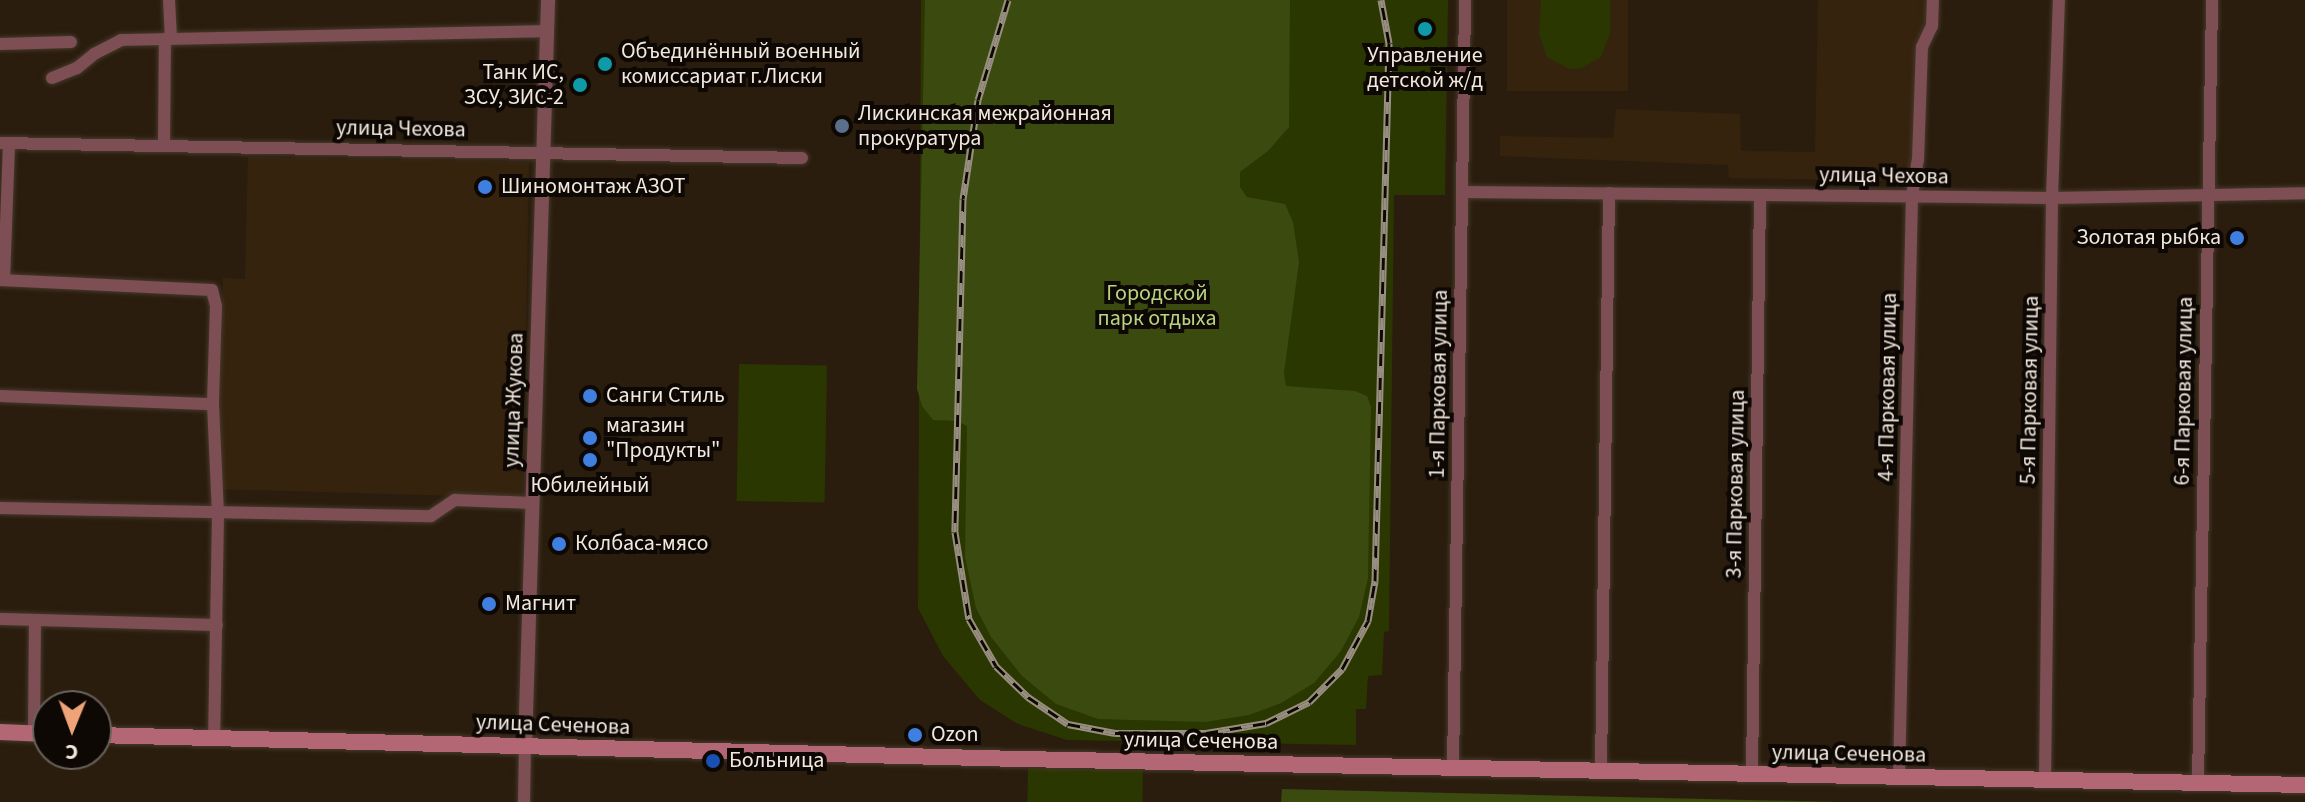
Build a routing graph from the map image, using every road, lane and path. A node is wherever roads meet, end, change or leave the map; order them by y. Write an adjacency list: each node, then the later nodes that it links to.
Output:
1 (169, 0): 8 (street)
2 (548, 0): 7 (street, улица Жукова)
3 (1465, 0): 16 (street, 1-я Парковая улица)
4 (1933, 0): 21 (street, 4-я Парковая улица)
5 (2059, 0): 22 (street, 5-я Парковая улица)
6 (2212, 0): 18 (street, 6-я Парковая улица)
7 (547, 31): 8 (street); 14 (street, улица Жукова)
8 (168, 39): 11 (street); 13 (street)
9 (71, 42): 10 (street)
10 (0, 44)
11 (52, 78)
12 (4, 143): 13 (street, улица Чехова); 23 (street)
13 (164, 145): 14 (street, улица Чехова)
14 (544, 152): 15 (street, улица Чехова); 26 (street, улица Жукова)
15 (802, 158)
16 (1462, 192): 17 (street, улица Чехова); 39 (street, 1-я Парковая улица)
17 (1609, 193): 20 (street, улица Чехова); 40 (street)
18 (2208, 193): 19 (street, улица Чехова); 22 (street, улица Чехова); 44 (street, 6-я Парковая улица)
19 (2305, 193)
20 (1760, 195): 21 (street, улица Чехова); 41 (street, 3-я Парковая улица)
21 (1912, 196): 22 (street, улица Чехова); 42 (street, 4-я Парковая улица)
22 (2052, 198): 43 (street, 5-я Парковая улица)
23 (2, 280): 25 (street)
24 (0, 396): 25 (street)
25 (213, 404): 28 (street)
26 (532, 503): 28 (street); 38 (street, улица Жукова)
27 (0, 508): 28 (street); 29 (street)
28 (218, 515): 32 (street)
29 (0, 524)
30 (0, 619): 31 (street)
31 (35, 621): 32 (street); 33 (street)
32 (217, 625): 37 (street)
33 (39, 690)
34 (0, 732): 35 (main road)
35 (32, 734)
36 (112, 735): 37 (main road, улица Сеченова)
37 (214, 738): 38 (main road, улица Сеченова)
38 (525, 746): 39 (main road, улица Сеченова); 46 (street, улица Жукова)
39 (1453, 768): 40 (main road, улица Сеченова)
40 (1601, 771): 41 (main road, улица Сеченова)
41 (1752, 774): 42 (main road, улица Сеченова)
42 (1899, 777): 43 (main road, улица Сеченова)
43 (2045, 780): 44 (main road, улица Сеченова)
44 (2198, 782): 45 (main road, улица Сеченова)
45 (2305, 785)
46 (524, 802)

